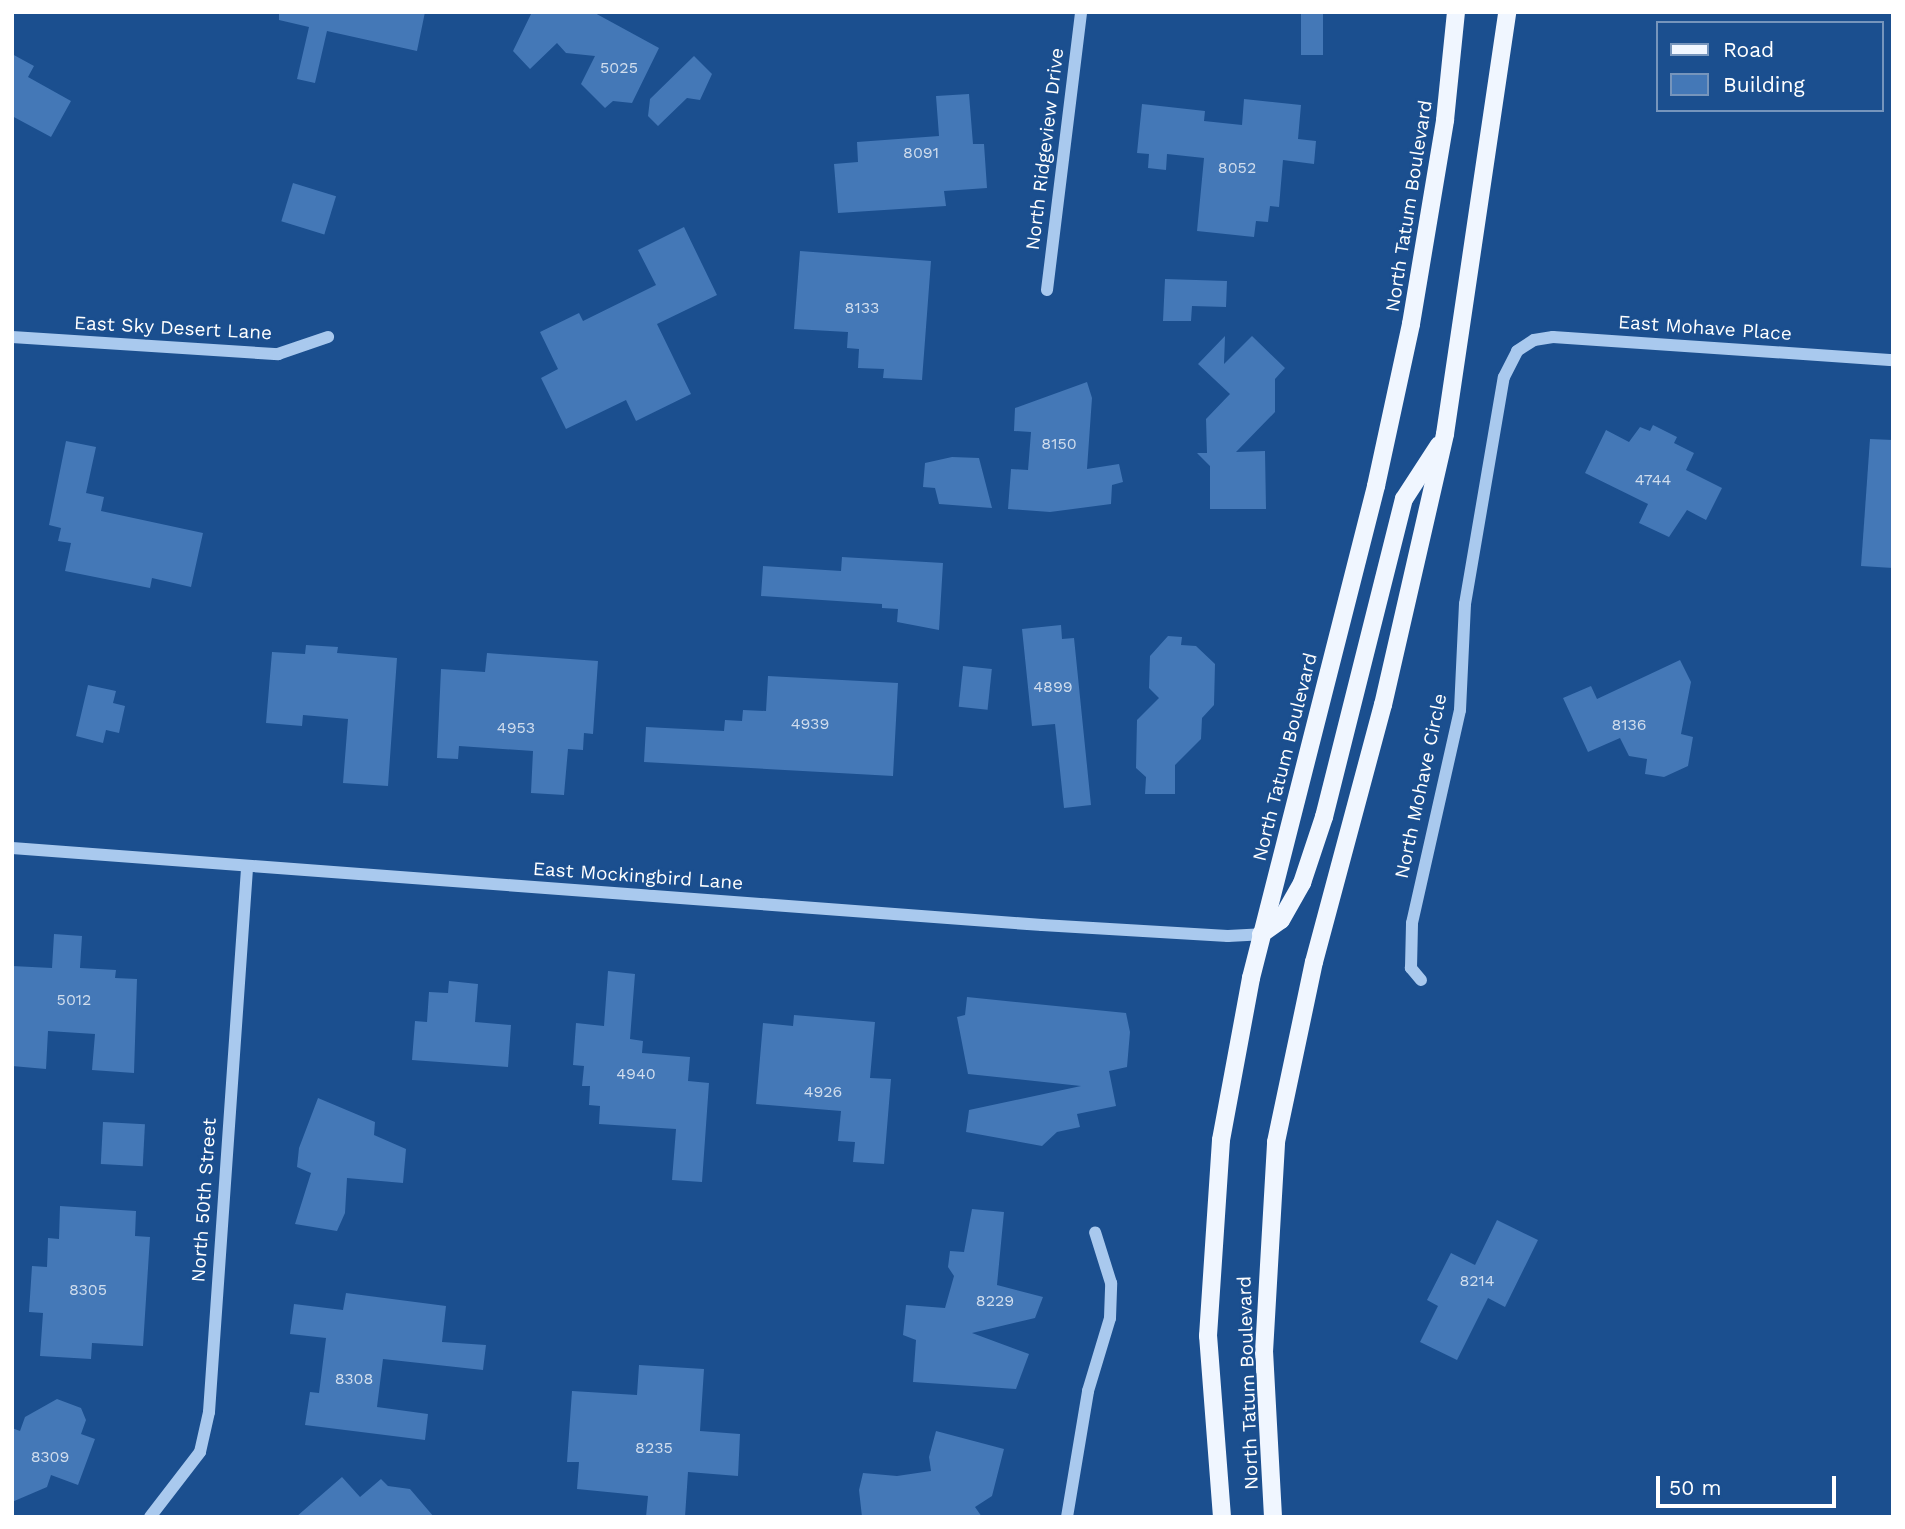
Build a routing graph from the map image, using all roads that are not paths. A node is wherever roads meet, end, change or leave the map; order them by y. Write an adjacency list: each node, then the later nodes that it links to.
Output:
1 (1081, 12): 4 (street, North Ridgeview Drive)
2 (1456, 12): 12 (main road, North Tatum Boulevard)
3 (1507, 12): 9 (main road, North Tatum Boulevard)
4 (1047, 290)
5 (12, 337): 6 (street, East Sky Desert Lane)
6 (328, 337)
7 (1517, 351): 8 (street, East Mohave Place); 13 (street, North Mohave Circle)
8 (1893, 360)
9 (1445, 435): 12 (main road); 18 (main road, North Tatum Boulevard)
10 (12, 848): 11 (street, East Mockingbird Lane)
11 (247, 868): 12 (street, East Mockingbird Lane); 15 (street, North 50th Street)
12 (1261, 934): 17 (main road, North Tatum Boulevard)
13 (1421, 980)
14 (1095, 1232): 16 (street)
15 (150, 1517)
16 (1067, 1517)
17 (1222, 1517)
18 (1273, 1517)

